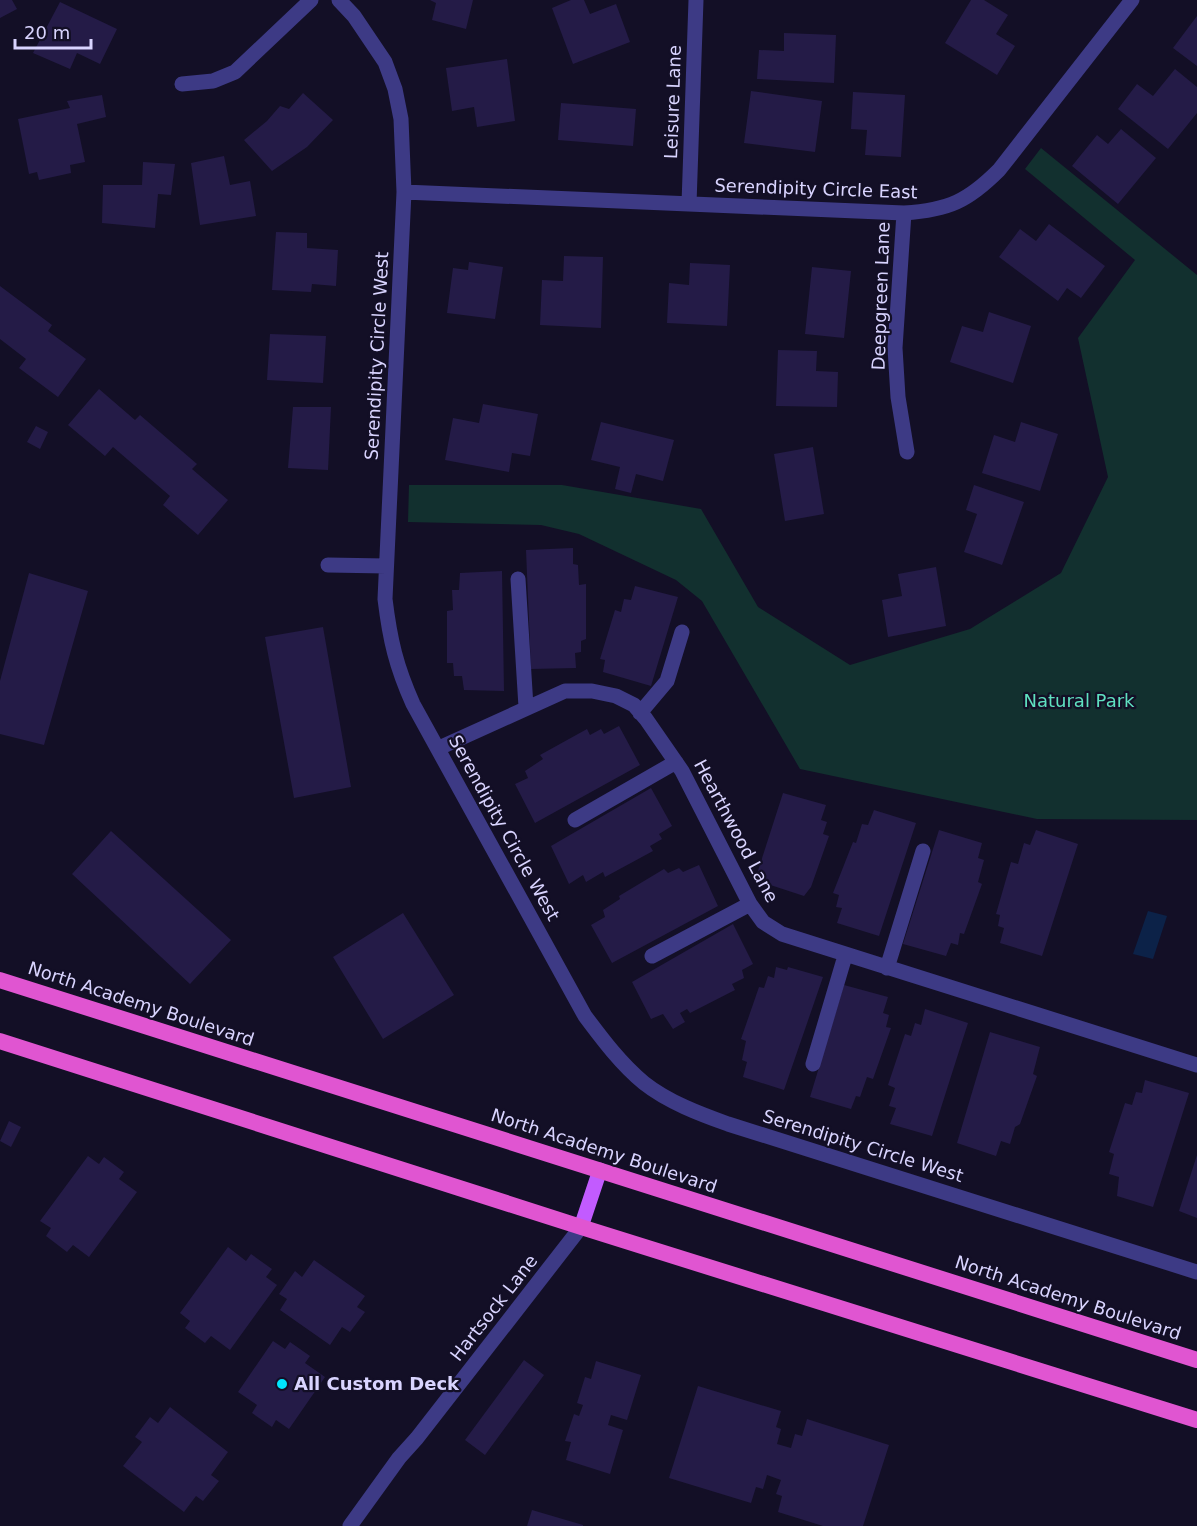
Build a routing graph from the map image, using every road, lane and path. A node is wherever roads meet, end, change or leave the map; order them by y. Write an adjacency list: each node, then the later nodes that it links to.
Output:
1 (311, 0): 5 (street)
2 (339, 0): 6 (street, Serendipity Circle West)
3 (696, 0): 7 (street, Leisure Lane)
4 (1132, 0): 8 (street, Serendipity Circle East)
5 (182, 84)
6 (404, 192): 7 (street, Serendipity Circle East); 11 (street, Serendipity Circle West)
7 (689, 204): 8 (street, Serendipity Circle East)
8 (904, 213): 9 (street, Deepgreen Lane)
9 (907, 452)
10 (328, 565): 11 (street)
11 (386, 566): 16 (street, Serendipity Circle West)
12 (518, 579): 14 (street)
13 (682, 632): 15 (street)
14 (526, 707): 15 (street, Hearthwood Lane); 16 (street, Hearthwood Lane)
15 (640, 712): 17 (street, Hearthwood Lane)
16 (439, 748): 30 (street, Serendipity Circle West)
17 (676, 762): 18 (street); 20 (street, Hearthwood Lane)
18 (575, 820)
19 (923, 851): 23 (street)
20 (750, 904): 21 (street); 22 (street, Hearthwood Lane)
21 (652, 956)
22 (845, 956): 23 (street, Hearthwood Lane); 26 (street)
23 (887, 969): 27 (street, Hearthwood Lane)
24 (0, 980): 28 (highway, North Academy Boulevard)
25 (0, 1041): 29 (highway)
26 (813, 1064)
27 (1197, 1065)
28 (600, 1170): 29 (main road); 31 (highway, North Academy Boulevard)
29 (581, 1227): 32 (highway); 33 (street, Hartsock Lane)
30 (1197, 1272)
31 (1197, 1360)
32 (1197, 1420)
33 (350, 1526)

